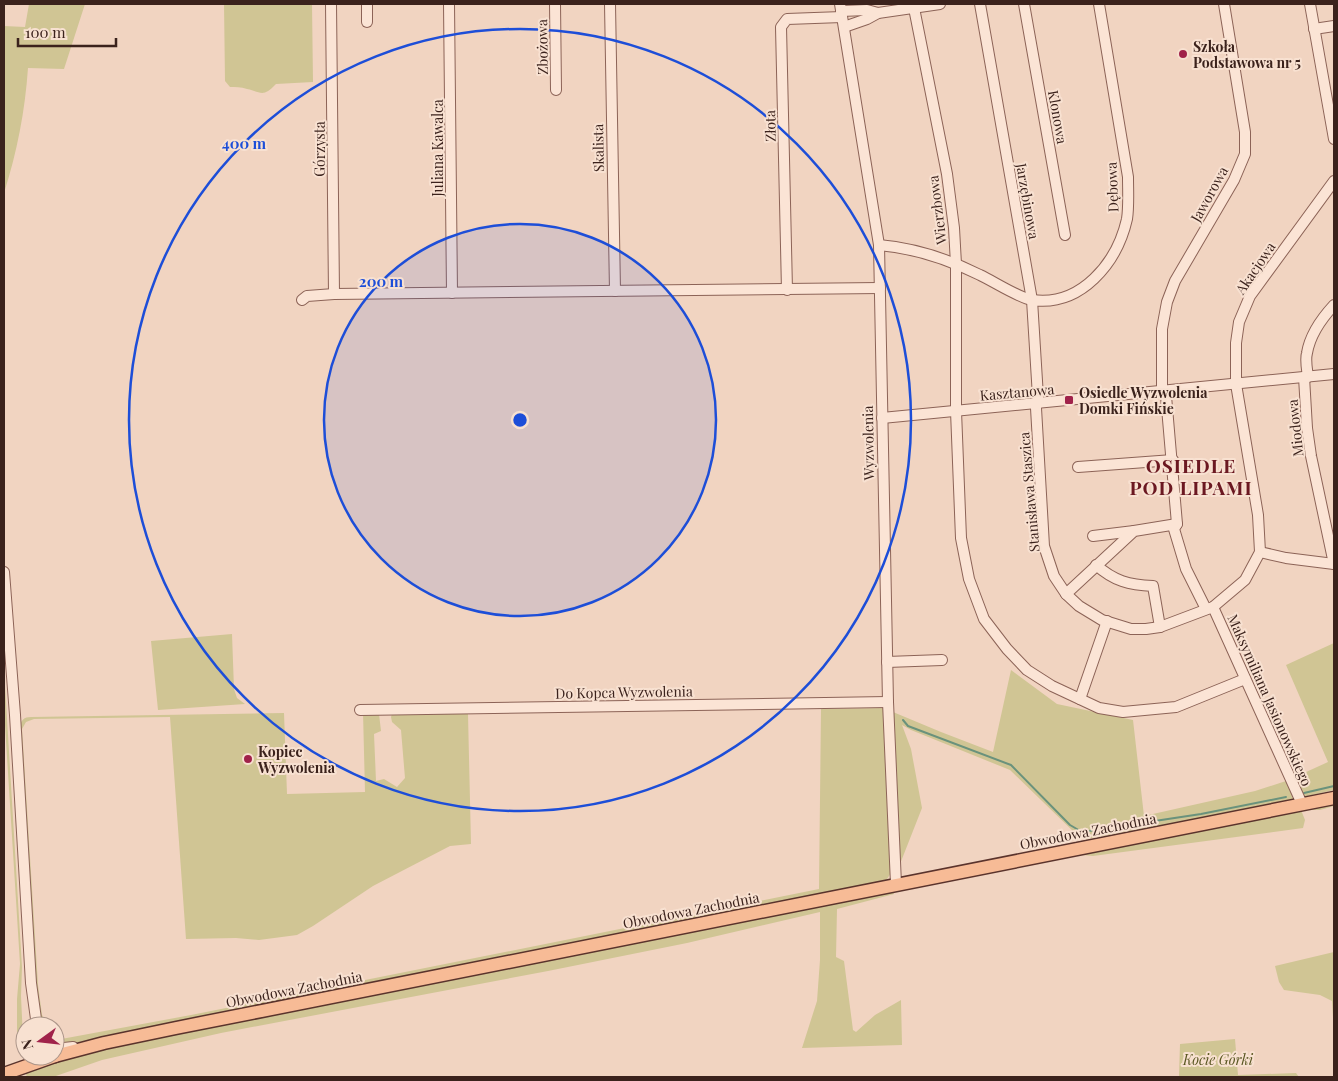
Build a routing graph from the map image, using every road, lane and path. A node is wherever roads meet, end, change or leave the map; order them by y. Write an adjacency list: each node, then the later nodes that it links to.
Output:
1 (331, 4): 29 (street, Górzysta)
2 (367, 4): 16 (street)
3 (448, 4): 28 (street, Juliana Kawalca)
4 (555, 4): 19 (street, Zbożowa)
5 (610, 4): 27 (street, Skalista)
6 (940, 4): 13 (street)
7 (980, 4): 31 (street, Jarzębinowa)
8 (1024, 4): 22 (street, Klonowa)
9 (1099, 4): 31 (street, Dębowa)
10 (1224, 4): 36 (street, Jaworowa)
11 (1310, 4): 18 (street)
12 (869, 7): 14 (street); 15 (street)
13 (914, 8): 14 (street); 24 (street, Wierzbowa)
14 (878, 13): 15 (street)
15 (842, 15): 23 (street, Wyzwolenia); 26 (street, Złota)
16 (367, 22)
17 (1334, 26): 18 (street)
18 (1314, 29): 20 (street)
19 (556, 90)
20 (1334, 139)
21 (1334, 181): 35 (street, Akacjowa)
22 (1065, 235)
23 (879, 245): 24 (street, Dębowa); 25 (street, Wyzwolenia)
24 (956, 264): 31 (street, Dębowa); 38 (street, Wierzbowa)
25 (880, 288): 26 (street); 39 (street, Wyzwolenia)
26 (787, 290): 27 (street)
27 (614, 291): 28 (street)
28 (452, 293): 29 (street)
29 (334, 294): 30 (street)
30 (302, 300)
31 (1032, 300): 37 (street, Jarzębinowa)
32 (1334, 304): 34 (street, Miodowa)
33 (1334, 374): 34 (street, Kasztanowa)
34 (1306, 377): 35 (street, Kasztanowa); 46 (street, Miodowa)
35 (1236, 384): 36 (street, Kasztanowa); 45 (street, Akacjowa)
36 (1164, 392): 37 (street, Kasztanowa); 40 (street, Jaworowa)
37 (1037, 404): 38 (street, Kasztanowa); 49 (street, Stanisława Staszica)
38 (956, 411): 39 (street, Kasztanowa); 56 (street, Wierzbowa)
39 (882, 418): 54 (street, Wyzwolenia)
40 (1172, 460): 41 (street); 42 (street, Jaworowa)
41 (1078, 467)
42 (1177, 524): 43 (street); 50 (street, Maksymiliana Jasionowskiego)
43 (1134, 531): 44 (street); 47 (street)
44 (1093, 536)
45 (1260, 552): 46 (street); 50 (street, Stanisława Staszica)
46 (1334, 564)
47 (1096, 566): 49 (street); 52 (street)
48 (4, 572): 62 (street)
49 (1066, 594): 51 (street, Stanisława Staszica)
50 (1210, 608): 52 (street, Stanisława Staszica); 55 (street, Maksymiliana Jasionowskiego)
51 (1107, 621): 52 (street, Stanisława Staszica); 56 (street)
52 (1160, 627)
53 (942, 660): 54 (street)
54 (887, 662): 57 (street, Wyzwolenia)
55 (1245, 679): 56 (street, Wierzbowa); 60 (street, Maksymiliana Jasionowskiego)
56 (1080, 699)
57 (888, 702): 58 (street, Do Kopca Wyzwolenia); 61 (street, Wyzwolenia)
58 (360, 710)
59 (1334, 798): 60 (main road, Obwodowa Zachodnia)
60 (1302, 804): 61 (main road, Obwodowa Zachodnia)
61 (896, 884): 65 (main road, Obwodowa Zachodnia)
62 (31, 982): 63 (street); 64 (street)
63 (29, 1016)
64 (35, 1016)
65 (104, 1043): 66 (street); 67 (main road, Obwodowa Zachodnia)
66 (65, 1047)
67 (65, 1053)
68 (21, 1066): 69 (main road, Obwodowa Zachodnia)
69 (4, 1074)

